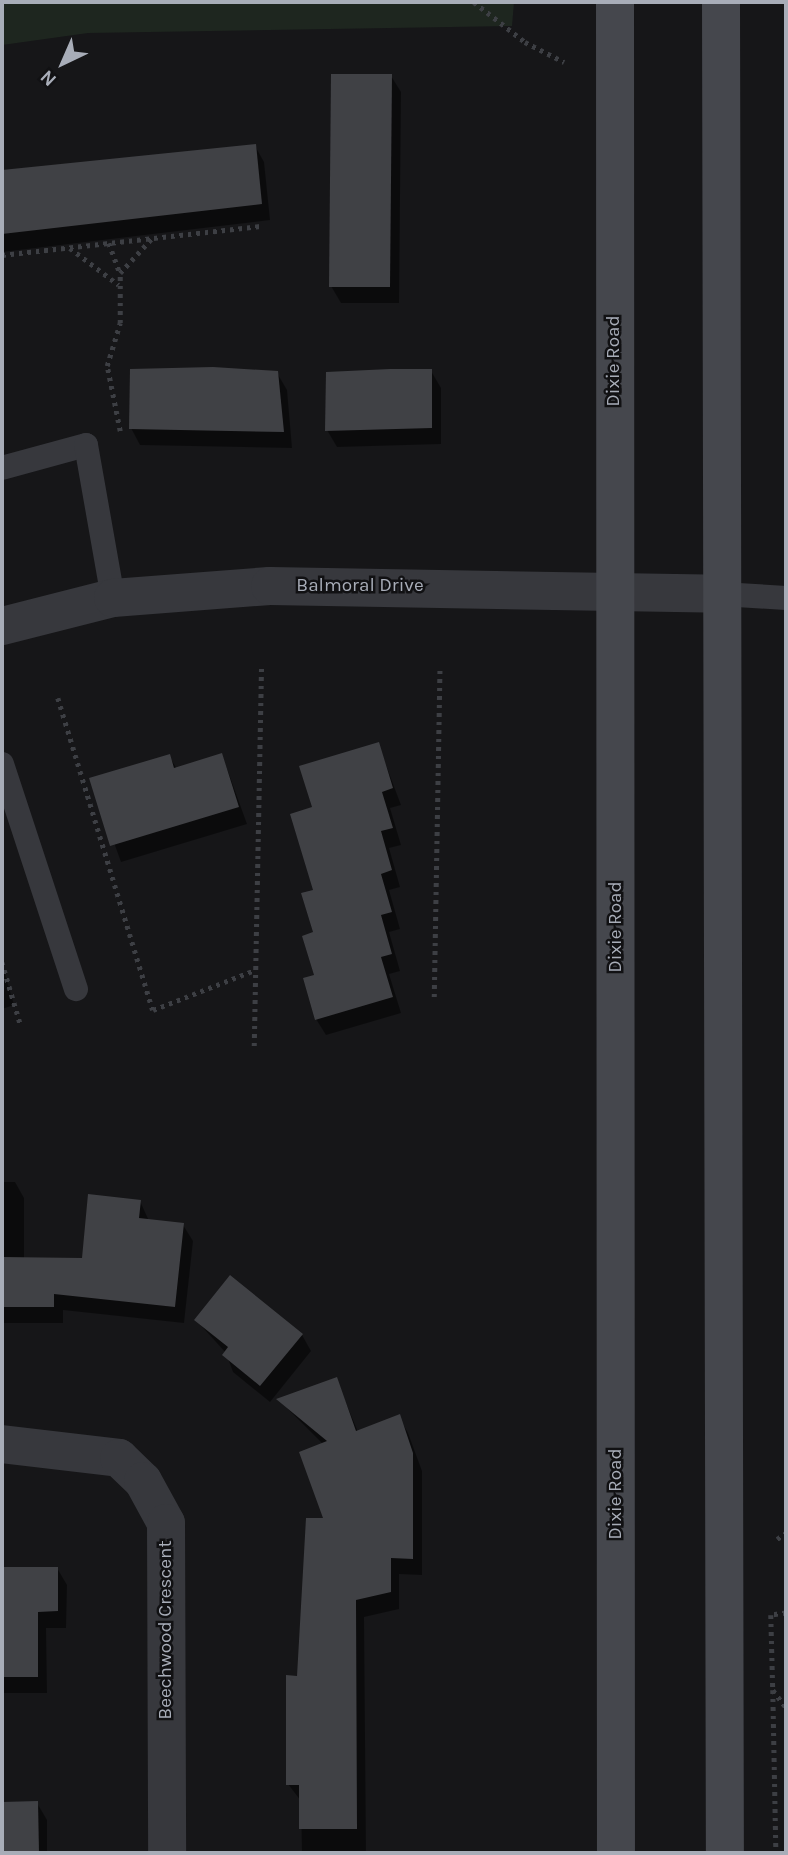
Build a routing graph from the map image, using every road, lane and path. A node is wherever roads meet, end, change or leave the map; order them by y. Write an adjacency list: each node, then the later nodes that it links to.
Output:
1 (474, 2): 4 (path)
2 (615, 2): 14 (main road, Dixie Road)
3 (721, 2): 15 (main road)
4 (564, 62)
5 (260, 226): 6 (path)
6 (153, 237): 7 (path); 10 (path)
7 (109, 243): 8 (path); 10 (path)
8 (69, 247): 9 (path); 11 (path)
9 (2, 255)
10 (120, 273): 11 (path)
11 (120, 285): 12 (path)
12 (123, 447)
13 (2, 468): 16 (lane)
14 (615, 587): 15 (street, Balmoral Drive); 16 (street, Balmoral Drive); 36 (main road, Dixie Road)
15 (722, 594): 17 (lane); 37 (main road)
16 (113, 598): 18 (street, Balmoral Drive)
17 (786, 598)
18 (2, 626)
19 (440, 667): 26 (path)
20 (261, 668): 24 (path)
21 (58, 698): 24 (path)
22 (2, 764): 25 (lane)
23 (2, 962): 27 (path)
24 (255, 970): 28 (path)
25 (76, 989)
26 (434, 997)
27 (21, 1026)
28 (254, 1046)
29 (2, 1444): 35 (street, Beechwood Crescent)
30 (786, 1533): 31 (path)
31 (777, 1539)
32 (786, 1613): 33 (path)
33 (773, 1690): 34 (path); 38 (path)
34 (786, 1707)
35 (167, 1853)
36 (616, 1853)
37 (725, 1853)
38 (776, 1853)

